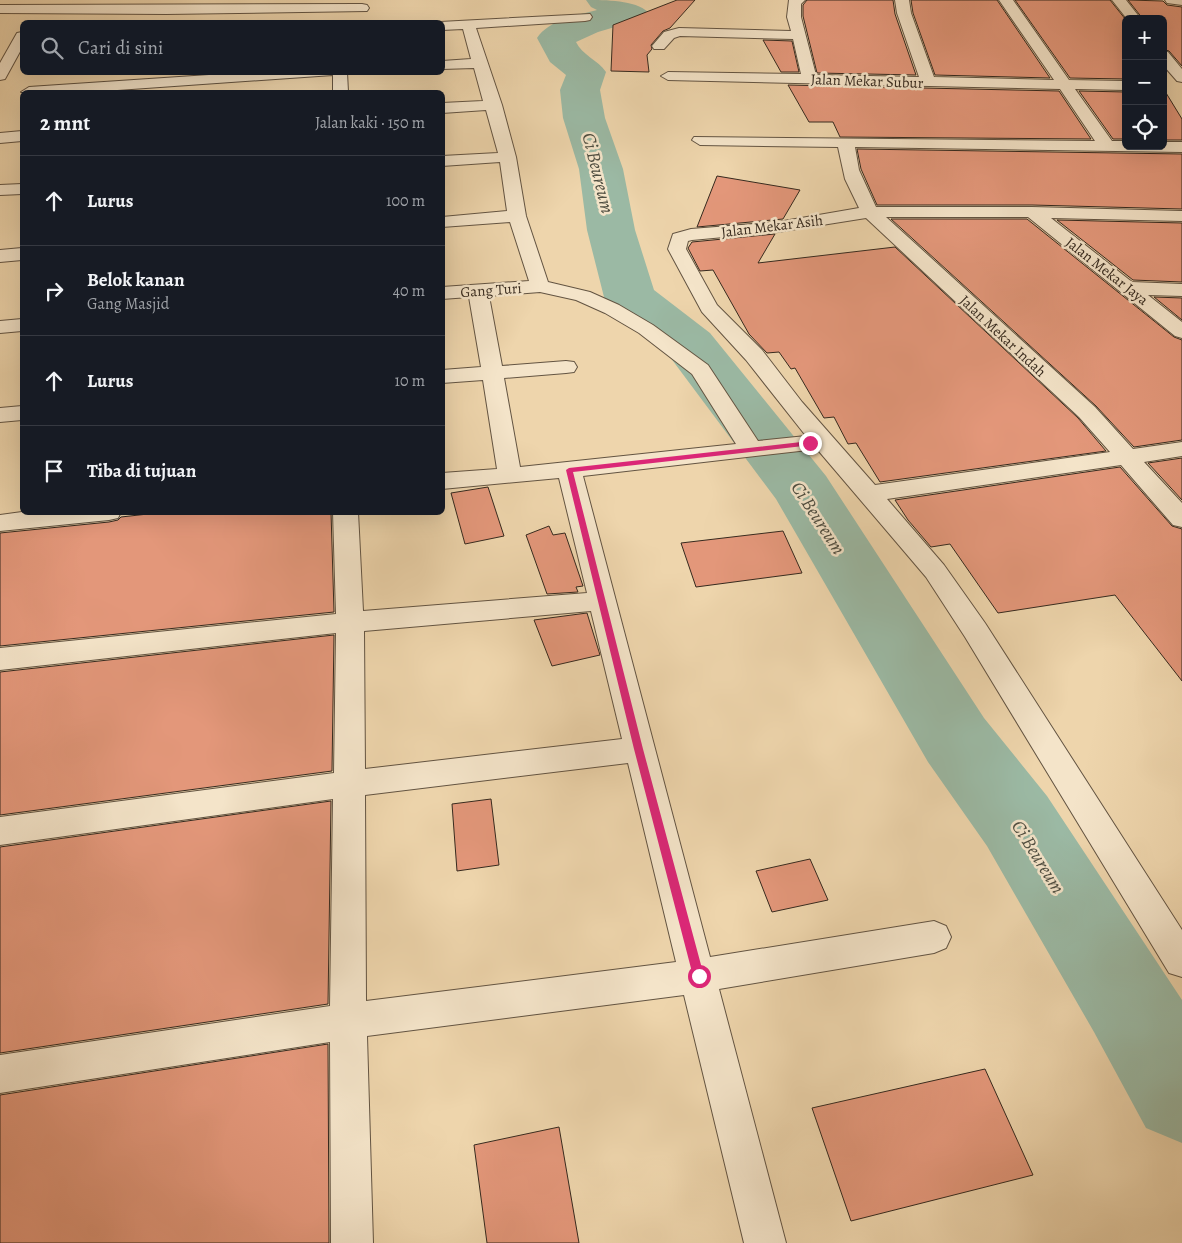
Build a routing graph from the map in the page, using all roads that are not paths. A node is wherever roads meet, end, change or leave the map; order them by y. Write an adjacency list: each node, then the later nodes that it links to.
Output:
1 (798, 0): 19 (street)
2 (902, 0): 31 (street)
3 (1006, 0): 33 (street)
4 (1119, 0): 14 (street)
5 (1172, 0): 6 (street)
6 (1182, 0)
7 (328, 3): 10 (street); 11 (street)
8 (98, 5): 9 (street); 13 (street)
9 (192, 5): 10 (street)
10 (233, 5)
11 (362, 8)
12 (0, 9): 13 (street)
13 (38, 9): 16 (street)
14 (1131, 15)
15 (585, 17): 17 (street)
16 (31, 20)
17 (468, 24): 18 (street); 24 (street)
18 (445, 26)
19 (799, 36): 21 (street); 30 (street)
20 (20, 44): 22 (street); 28 (street)
21 (659, 46)
22 (0, 50)
23 (1166, 60): 32 (street)
24 (480, 63): 25 (street); 37 (street)
25 (445, 65)
26 (284, 75): 35 (street)
27 (340, 75): 36 (street)
28 (0, 76)
29 (668, 76): 30 (street, Jalan Mekar Subur)
30 (810, 80): 31 (street, Jalan Mekar Subur)
31 (930, 83): 33 (street, Jalan Mekar Subur)
32 (1179, 83)
33 (1065, 86): 34 (street, Jalan Mekar Subur); 43 (street)
34 (1122, 86)
35 (66, 90)
36 (340, 90)
37 (494, 105): 38 (street); 45 (street)
38 (445, 108)
39 (20, 136): 40 (street)
40 (0, 138)
41 (700, 140): 42 (street)
42 (846, 142): 43 (street); 49 (street, Jalan Mekar Indah)
43 (1107, 146): 44 (street)
44 (1182, 147)
45 (508, 157): 46 (street); 51 (street)
46 (445, 161)
47 (20, 189): 48 (street)
48 (0, 190)
49 (870, 212): 50 (street, Jalan Mekar Asih); 69 (street, Jalan Mekar Asih); 72 (street, Jalan Mekar Indah)
50 (1032, 212): 52 (street, Jalan Mekar Asih); 57 (street, Jalan Mekar Jaya)
51 (517, 216): 53 (street); 56 (street)
52 (1182, 216)
53 (445, 222)
54 (20, 254): 55 (street)
55 (0, 256)
56 (540, 286): 58 (street, Gang Turi); 71 (street, Gang Turi)
57 (1128, 288): 59 (street); 63 (street, Jalan Mekar Jaya)
58 (478, 290): 60 (street, Gang Turi); 65 (street)
59 (1182, 290)
60 (445, 293)
61 (20, 325): 62 (street)
62 (0, 327)
63 (1182, 332)
64 (566, 367): 65 (street)
65 (493, 373): 66 (street); 74 (street)
66 (445, 377)
67 (20, 413): 68 (street)
68 (0, 415)
69 (816, 442): 71 (street); 76 (street)
70 (1182, 449): 72 (street)
71 (755, 450): 73 (street)
72 (1126, 458): 76 (street); 79 (street, Jalan Mekar Indah)
73 (569, 470): 74 (street); 81 (street)
74 (510, 475): 75 (street)
75 (445, 481)
76 (870, 494): 88 (street)
77 (79, 515): 80 (street)
78 (345, 515): 82 (street)
79 (1182, 520)
80 (0, 523)
81 (601, 601): 82 (street); 84 (street)
82 (350, 622): 83 (street); 85 (street)
83 (0, 659)
84 (639, 749): 85 (street); 89 (street)
85 (349, 784): 86 (street); 90 (street)
86 (0, 831)
87 (934, 937): 89 (street)
88 (1182, 961)
89 (699, 976): 90 (street); 93 (street)
90 (348, 1021): 91 (street); 92 (street)
91 (0, 1074)
92 (352, 1243)
93 (765, 1243)

